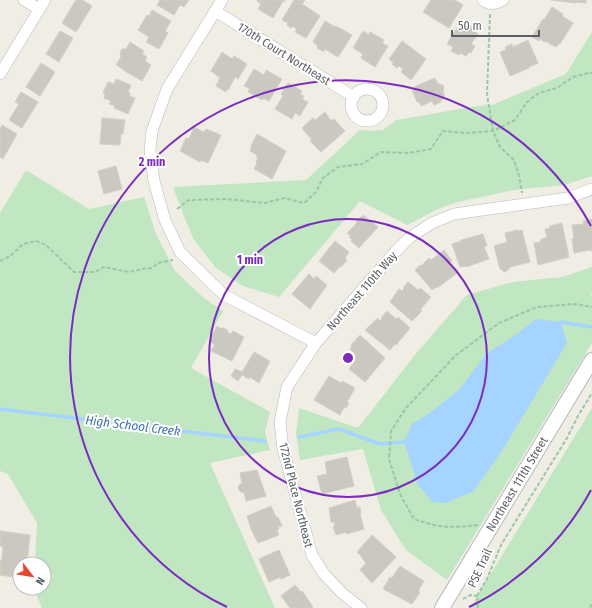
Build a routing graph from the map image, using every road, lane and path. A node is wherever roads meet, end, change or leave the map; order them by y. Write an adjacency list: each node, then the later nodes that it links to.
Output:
1 (24, 0): 5 (street)
2 (222, 0): 6 (street)
3 (483, 0): 4 (street)
4 (503, 0)
5 (42, 5): 9 (street)
6 (215, 11): 10 (street, 170th Court Northeast); 18 (street)
7 (490, 13): 11 (path)
8 (592, 73): 11 (path)
9 (0, 74)
10 (354, 97)
11 (493, 131): 13 (path); 14 (path)
12 (592, 189): 13 (street, Northeast 110th Way)
13 (524, 204): 18 (street, Northeast 110th Way)
14 (177, 209)
15 (0, 260): 16 (path)
16 (173, 260)
17 (592, 307): 22 (path)
18 (316, 344): 20 (street, Northeast 110th Way)
19 (592, 360): 27 (street, Northeast 111th Street)
20 (287, 387): 26 (street, 172nd Place Northeast)
21 (592, 393): 23 (path, PSE Trail)
22 (482, 524)
23 (477, 596): 24 (path); 28 (path, PSE Trail)
24 (461, 602)
25 (592, 604): 29 (path)
26 (361, 608)
27 (442, 608)
28 (478, 608)
29 (590, 608)

